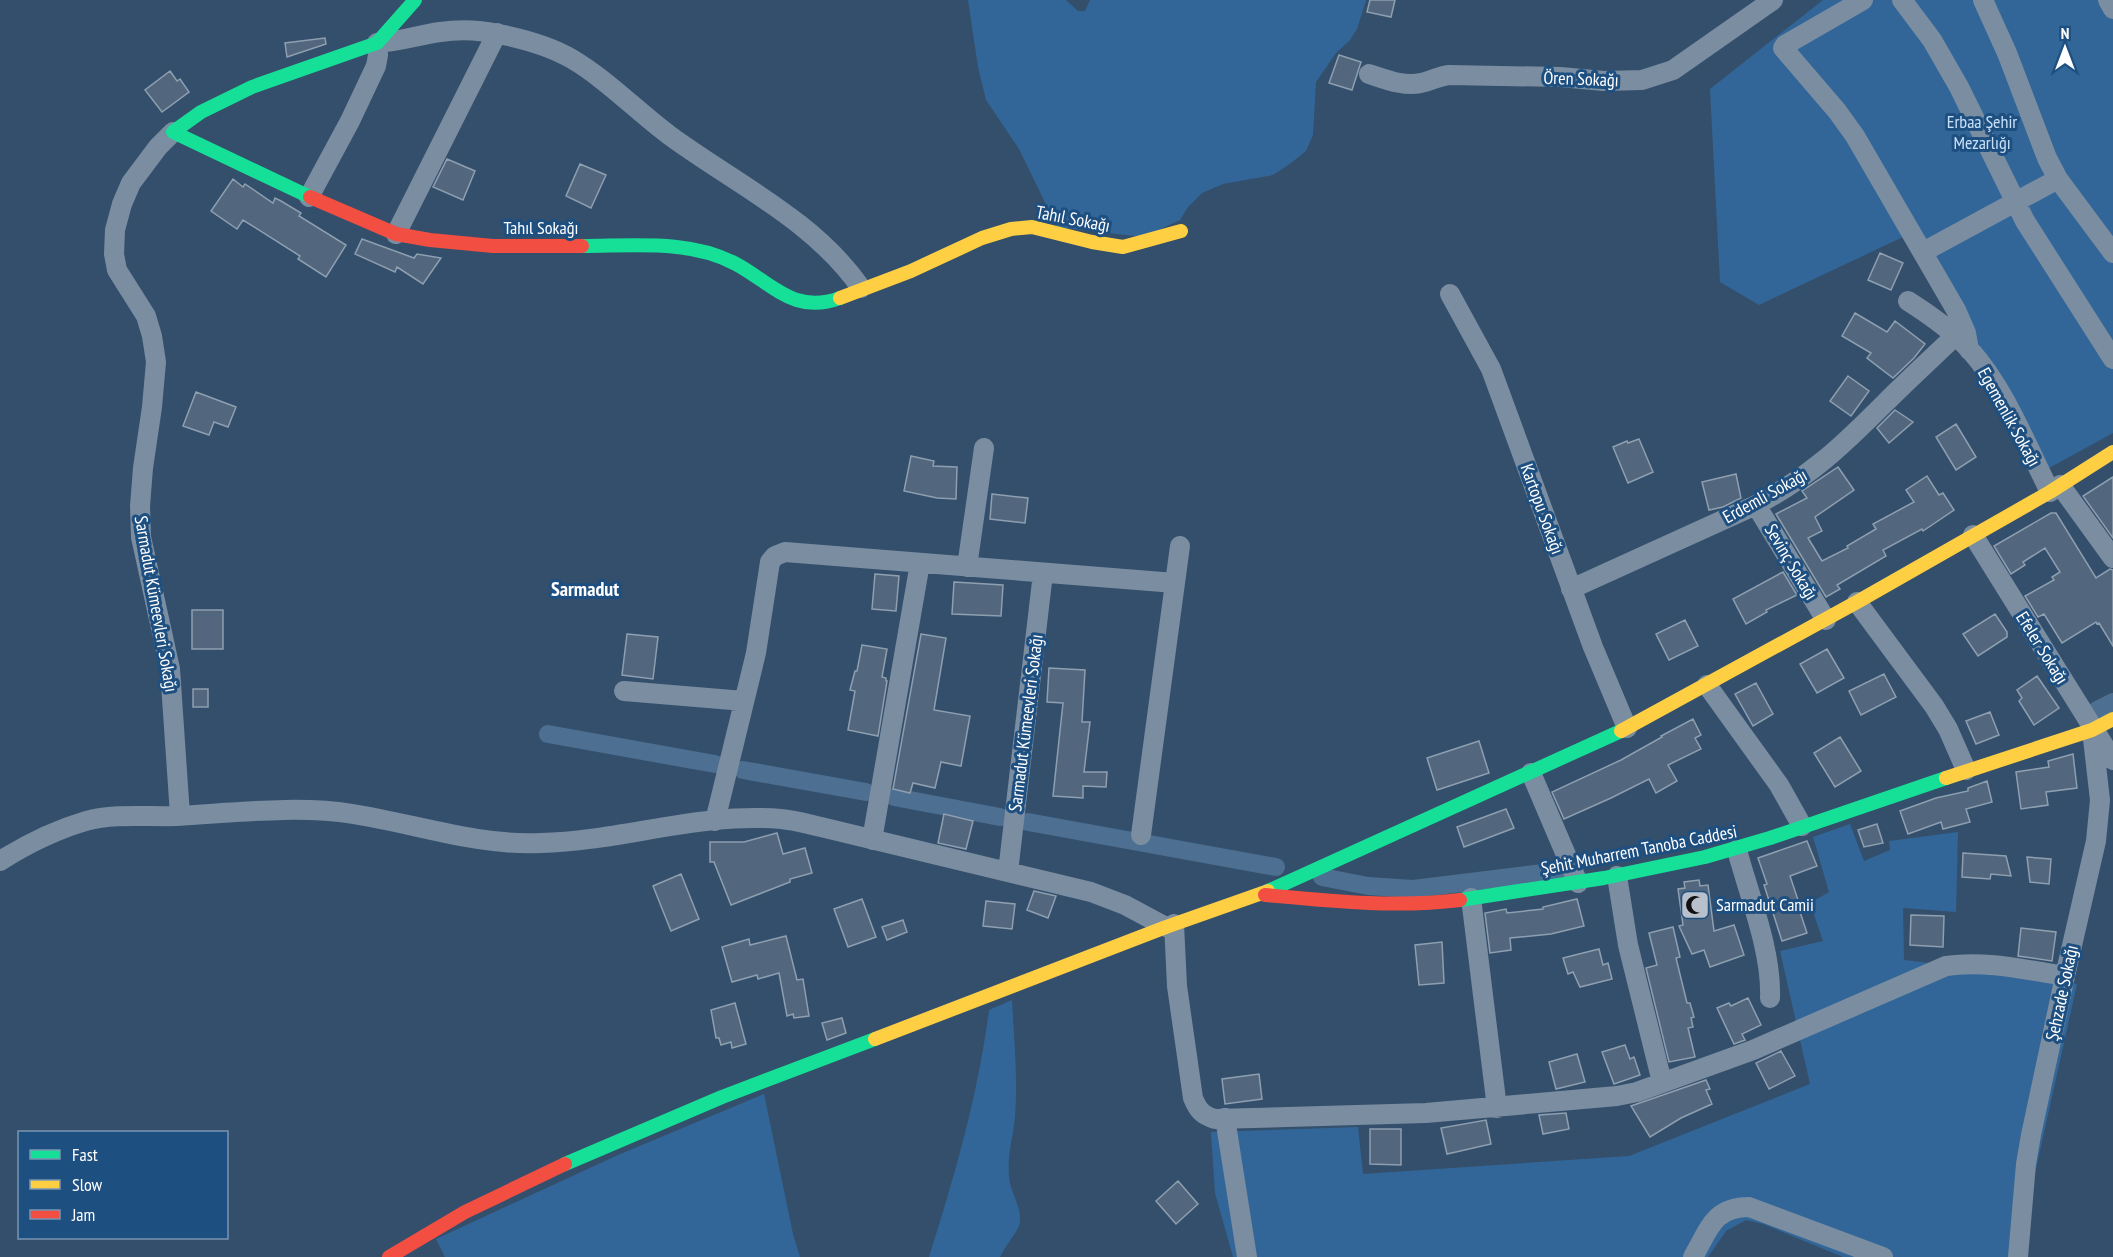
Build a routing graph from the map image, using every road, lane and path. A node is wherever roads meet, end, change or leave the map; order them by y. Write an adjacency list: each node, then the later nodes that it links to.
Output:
1 (415, 0): 9 (street)
2 (1773, 0): 10 (street, Ören Sokağı)
3 (1863, 0): 17 (street)
4 (1902, 0): 14 (street)
5 (1983, 0): 12 (street)
6 (2108, 0): 7 (street)
7 (2113, 9)
8 (497, 33): 9 (street); 16 (street); 19 (street)
9 (377, 43): 11 (street); 13 (street)
10 (1368, 74)
11 (173, 132): 13 (street, Tahıl Sokağı); 47 (street, Sarmadut Kümeevleri Sokağı)
12 (2058, 179): 14 (street); 18 (street)
13 (309, 198): 16 (street, Tahıl Sokağı)
14 (2014, 203): 17 (street); 23 (street)
15 (1181, 231): 19 (street, Tahıl Sokağı)
16 (396, 234): 19 (street, Tahıl Sokağı)
17 (1923, 252): 22 (street)
18 (2113, 253)
19 (861, 288)
20 (1450, 294): 35 (street, Kartopu Sokağı)
21 (1908, 301): 22 (street, Egemenlik Sokağı)
22 (1962, 343): 26 (street, Egemenlik Sokağı); 27 (street, Erdemli Sokağı)
23 (2113, 359)
24 (984, 448): 32 (street)
25 (2113, 452): 26 (street)
26 (2055, 488): 28 (street); 30 (street, Egemenlik Sokağı)
27 (1756, 505): 35 (street, Erdemli Sokağı); 37 (street, Sevinç Sokağı)
28 (1973, 535): 36 (street); 43 (street, Efeler Sokağı)
29 (1180, 546): 34 (street)
30 (2113, 558)
31 (920, 563): 32 (street); 40 (street); 51 (street)
32 (967, 567): 33 (street)
33 (1043, 573): 34 (street); 54 (street, Sarmadut Kümeevleri Sokağı)
34 (1175, 583): 50 (street)
35 (1571, 589): 42 (street, Kartopu Sokağı)
36 (1857, 602): 37 (street); 45 (street)
37 (1826, 620): 38 (street)
38 (1707, 686): 42 (street); 49 (street)
39 (624, 691): 40 (street)
40 (744, 702): 48 (street)
41 (2113, 719): 43 (street, Şehit Muharrem Tanoba Caddesi)
42 (1627, 728): 46 (street)
43 (2092, 730): 44 (street, Efeler Sokağı); 45 (street, Şehit Muharrem Tanoba Caddesi); 60 (street, Şehzade Sokağı)
44 (2113, 760)
45 (1966, 771): 49 (street, Şehit Muharrem Tanoba Caddesi)
46 (1531, 773): 56 (street); 57 (street)
47 (180, 815): 48 (street); 53 (street)
48 (715, 821): 51 (street)
49 (1802, 826): 52 (street, Şehit Muharrem Tanoba Caddesi)
50 (1141, 835)
51 (872, 840): 54 (street)
52 (1737, 850): 55 (street, Şehit Muharrem Tanoba Caddesi); 61 (street)
53 (0, 861)
54 (1008, 872): 59 (street)
55 (1617, 876): 56 (street, Şehit Muharrem Tanoba Caddesi); 62 (street)
56 (1578, 883): 58 (street, Şehit Muharrem Tanoba Caddesi)
57 (1260, 895): 58 (street, Şehit Muharrem Tanoba Caddesi); 59 (street)
58 (1472, 898): 63 (street)
59 (1170, 926): 64 (street); 65 (street)
60 (2065, 976): 62 (street); 69 (street, Şehzade Sokağı)
61 (1770, 998)
62 (1662, 1082): 63 (street)
63 (1497, 1108): 64 (street)
64 (1226, 1118): 66 (street)
65 (389, 1257)
66 (1247, 1257)
67 (1693, 1257): 68 (street)
68 (1883, 1257)
69 (2018, 1257)

